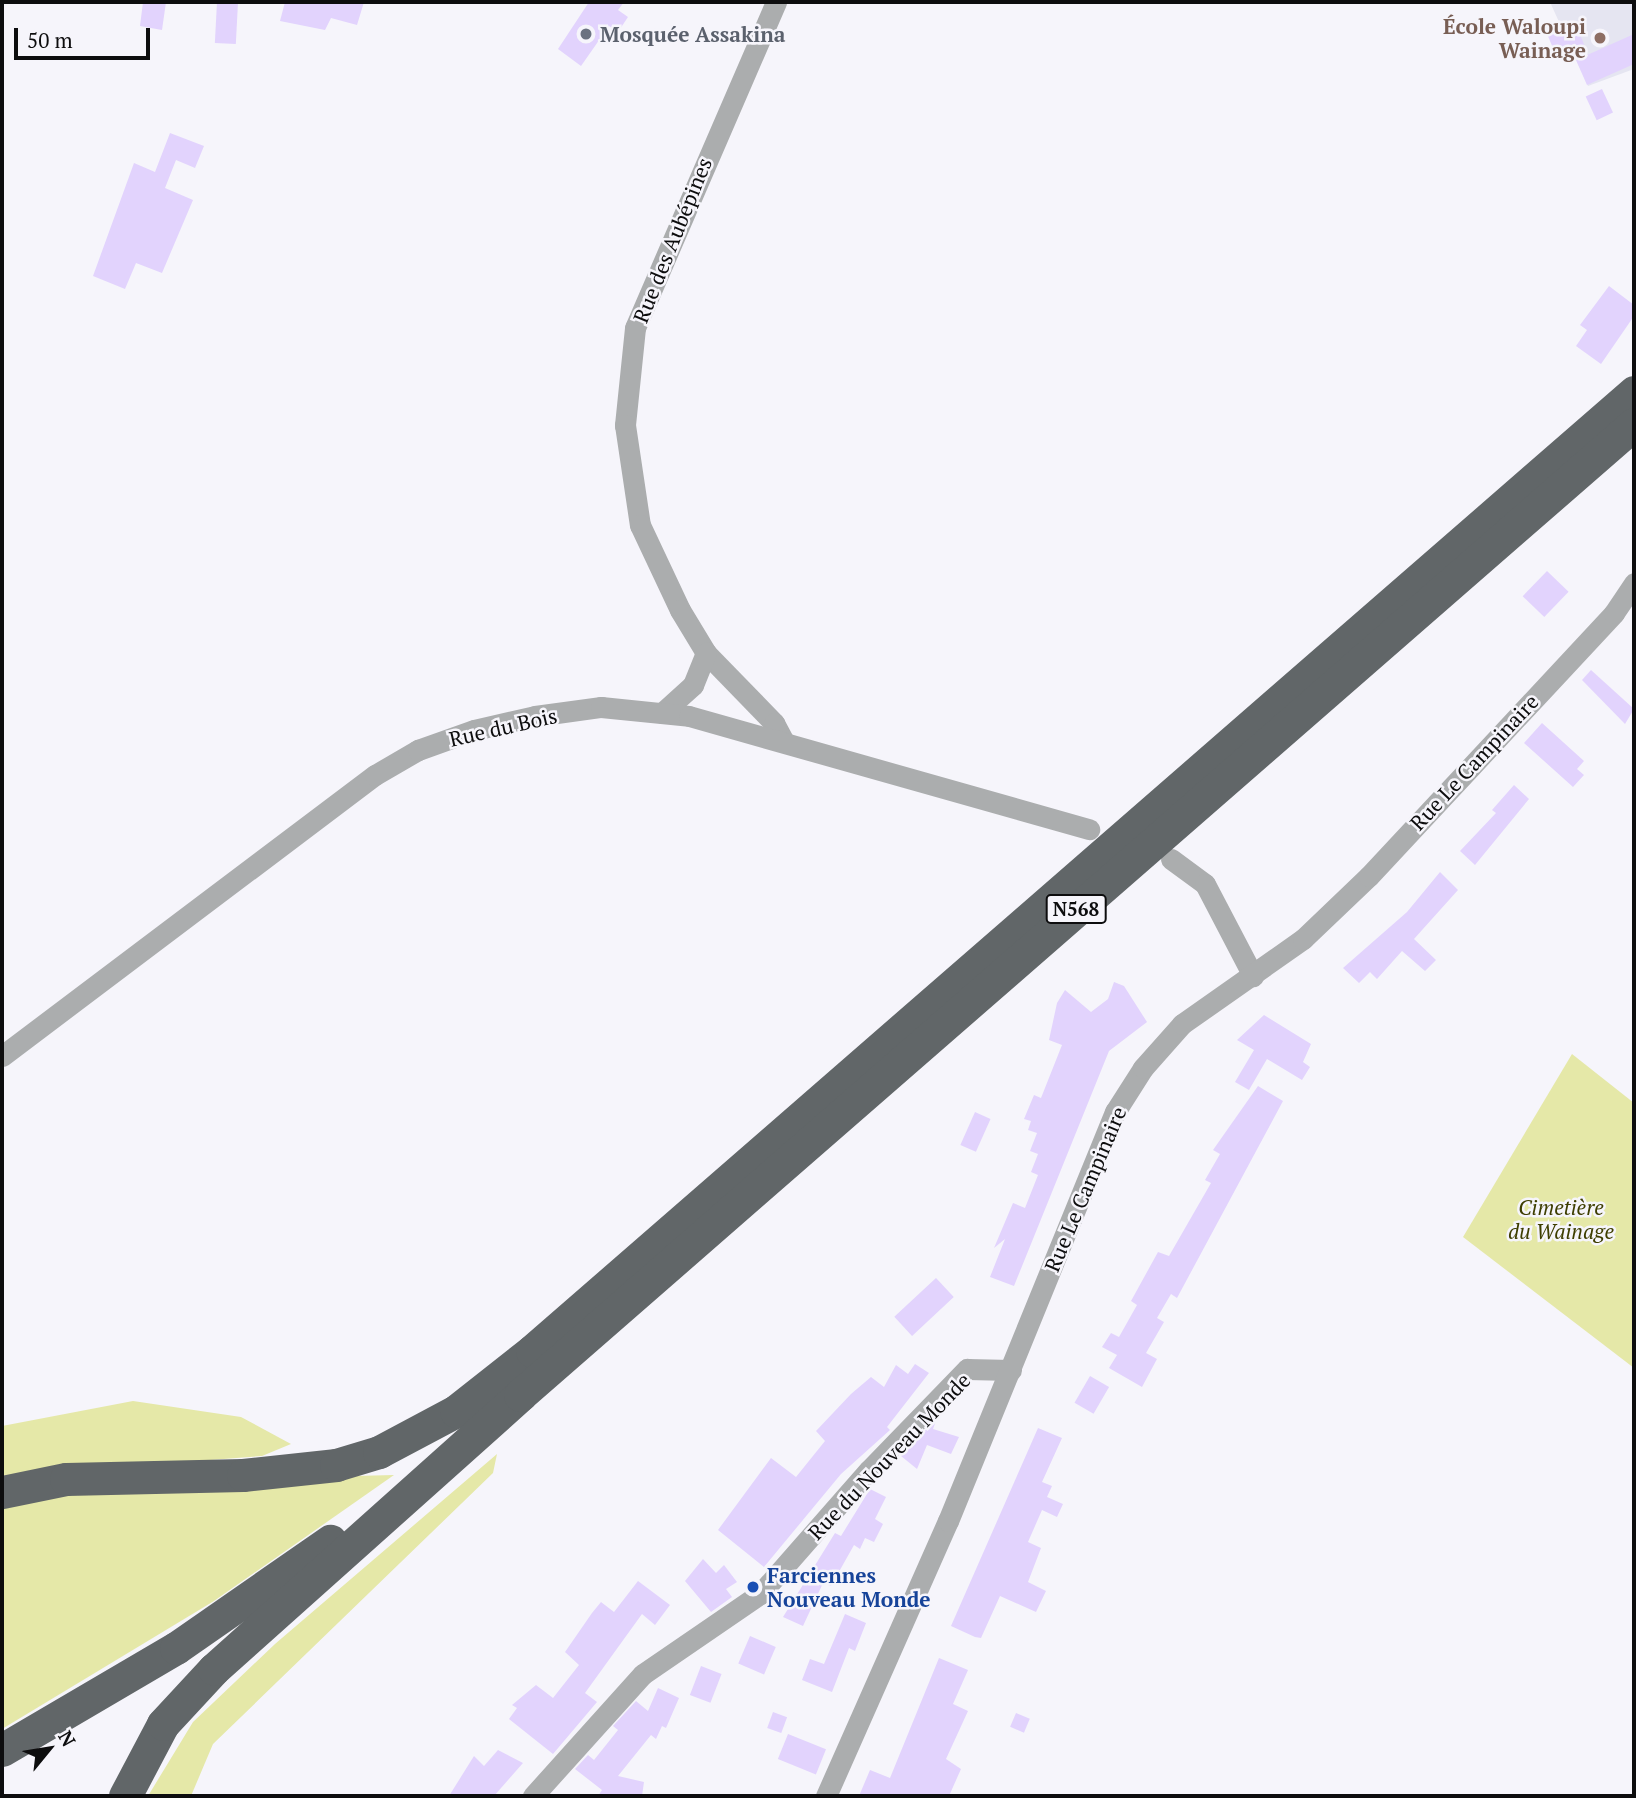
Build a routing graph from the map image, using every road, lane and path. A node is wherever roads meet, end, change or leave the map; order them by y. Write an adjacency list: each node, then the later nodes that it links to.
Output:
1 (776, 2): 5 (street, Rue des Aubépines)
2 (1634, 392): 14 (highway, N568)
3 (1634, 424): 13 (highway, N568)
4 (1634, 583): 10 (street, Rue Le Campinaire)
5 (706, 653): 6 (street); 7 (street, Rue des Aubépines)
6 (663, 713): 7 (street, Rue du Bois); 11 (street, Rue du Bois)
7 (783, 740): 8 (street, Rue du Bois)
8 (1089, 829)
9 (1171, 859): 10 (street)
10 (1253, 976): 12 (street, Rue Le Campinaire)
11 (2, 1056)
12 (1011, 1370): 17 (street, Rue du Nouveau Monde); 18 (street, Rue Le Campinaire)
13 (469, 1439): 15 (highway); 16 (highway)
14 (2, 1492)
15 (2, 1750)
16 (125, 1796)
17 (533, 1796)
18 (826, 1796)

